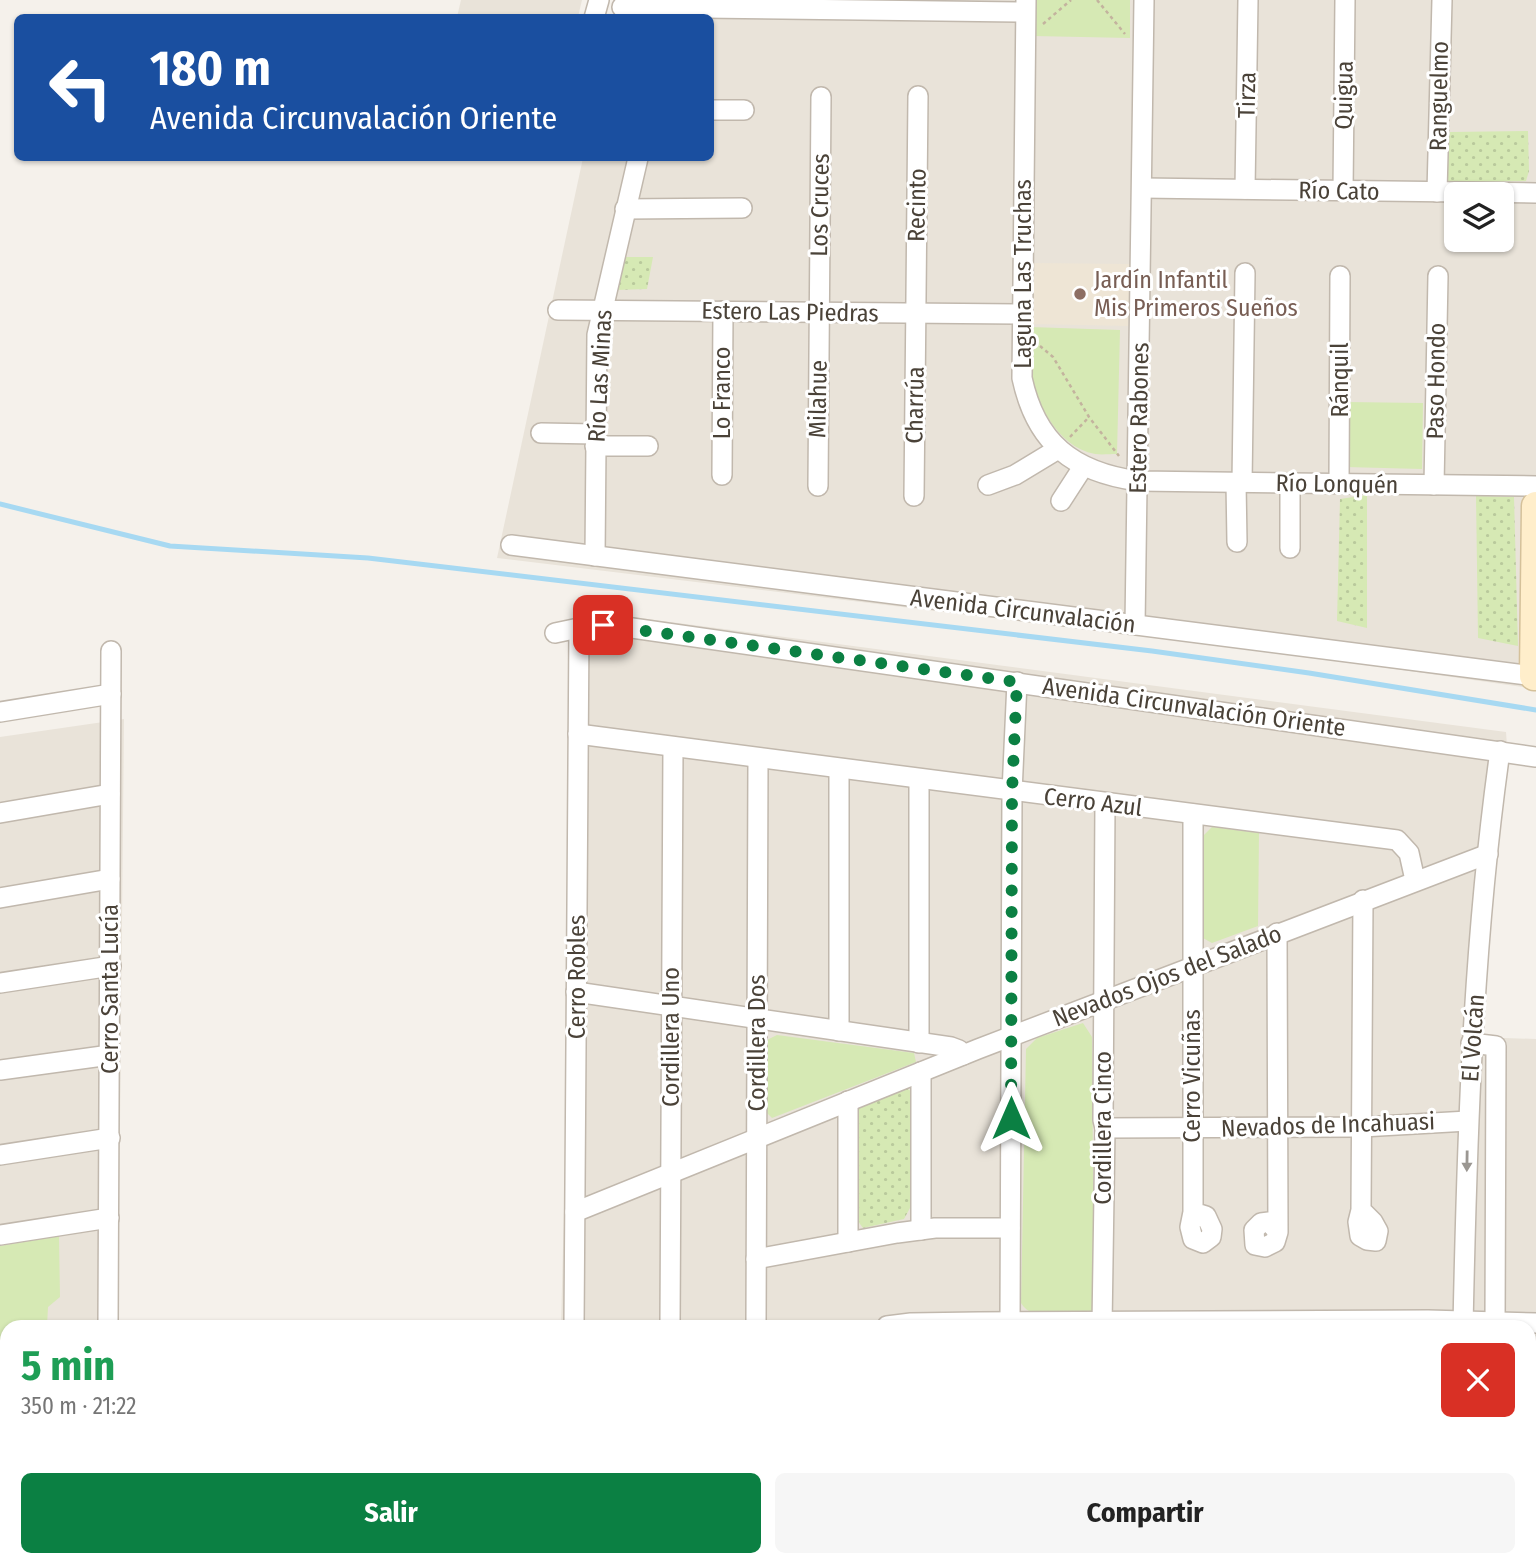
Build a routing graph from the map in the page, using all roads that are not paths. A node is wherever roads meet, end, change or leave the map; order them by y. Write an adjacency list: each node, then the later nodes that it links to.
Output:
1 (1144, 0): 15 (street, Estero Rabones)
2 (1248, 0): 16 (street, Tirza)
3 (1345, 0): 17 (street, Quigua)
4 (1442, 0): 18 (street, Ranguelmo)
5 (844, 5): 6 (street); 9 (street)
6 (939, 6): 7 (street)
7 (1025, 6): 30 (street, Laguna Las Truchas)
8 (622, 7): 9 (street)
9 (673, 8)
10 (919, 96): 29 (street, Recinto)
11 (821, 97): 28 (street, Los Cruces)
12 (714, 110): 13 (street)
13 (744, 110)
14 (637, 161): 21 (street, Río Las Minas)
15 (1142, 188): 16 (street, Río Cato); 37 (street, Estero Rabones)
16 (1245, 189): 17 (street, Río Cato)
17 (1343, 191): 18 (street, Río Cato)
18 (1437, 192): 19 (street, Río Cato)
19 (1536, 193)
20 (742, 208): 21 (street)
21 (625, 209): 26 (street, Río Las Minas)
22 (1245, 273): 38 (street)
23 (1340, 276): 40 (street, Ránquil)
24 (1438, 276): 42 (street, Paso Hondo)
25 (558, 310): 26 (street, Estero Las Piedras)
26 (601, 310): 27 (street, Estero Las Piedras); 32 (street, Río Las Minas)
27 (723, 312): 28 (street, Estero Las Piedras); 36 (street, Lo Franco)
28 (819, 313): 29 (street, Estero Las Piedras); 43 (street, Milahue)
29 (916, 313): 30 (street, Estero Las Piedras); 45 (street, Charrúa)
30 (1021, 322): 34 (street, Laguna Las Truchas)
31 (541, 433): 32 (street)
32 (595, 440): 33 (street); 51 (street, Río Las Minas)
33 (648, 446)
34 (1058, 449): 35 (street, Laguna Las Truchas); 41 (street)
35 (1083, 467): 37 (street, Laguna Las Truchas); 46 (street)
36 (722, 475)
37 (1138, 481): 38 (street, Río Lonquén); 52 (street, Estero Rabones)
38 (1239, 482): 39 (street, Río Lonquén); 48 (street)
39 (1290, 483): 40 (street, Río Lonquén); 50 (street)
40 (1339, 484): 42 (street, Río Lonquén)
41 (988, 485)
42 (1434, 485): 44 (street, Río Lonquén)
43 (818, 486)
44 (1536, 486)
45 (914, 496)
46 (1061, 501)
47 (1536, 506): 56 (street)
48 (1237, 542)
49 (511, 545): 51 (street, Avenida Circunvalación)
50 (1290, 548)
51 (595, 556): 52 (street, Avenida Circunvalación)
52 (1135, 625): 56 (street, Avenida Circunvalación)
53 (579, 628): 54 (street, Avenida Circunvalación Oriente); 57 (street, Avenida Circunvalación Oriente); 60 (street, Cerro Robles)
54 (555, 632)
55 (111, 651): 58 (street, Cerro Santa Lucía)
56 (1535, 676)
57 (1017, 682): 62 (street, Avenida Circunvalación Oriente); 67 (street)
58 (111, 694): 59 (street); 68 (street, Cerro Santa Lucía)
59 (0, 712)
60 (578, 734): 61 (street, Cerro Azul); 81 (street, Cerro Robles)
61 (673, 747): 64 (street, Cerro Azul); 83 (street, Cordillera Uno)
62 (1500, 751): 63 (street); 72 (street, El Volcán)
63 (1536, 757)
64 (758, 759): 65 (street, Cerro Azul); 84 (street, Cordillera Dos)
65 (839, 769): 66 (street, Cerro Azul); 85 (street)
66 (919, 780): 67 (street, Cerro Azul); 87 (street)
67 (1012, 792): 69 (street, Cerro Azul); 86 (street)
68 (110, 794): 70 (street); 73 (street, Cerro Santa Lucía)
69 (1105, 803): 71 (street, Cerro Azul); 82 (street, Cordillera Cinco)
70 (0, 813)
71 (1193, 814): 74 (street, Cerro Azul); 79 (street, Cerro Vicuñas)
72 (1488, 854): 74 (street, Nevados Ojos del Salado); 88 (street, El Volcán)
73 (110, 878): 75 (street); 78 (street, Cerro Santa Lucía)
74 (1415, 880): 76 (street, Nevados Ojos del Salado)
75 (0, 898)
76 (1363, 900): 77 (street, Nevados Ojos del Salado); 95 (street)
77 (1277, 933): 79 (street, Nevados Ojos del Salado); 96 (street)
78 (111, 966): 80 (street); 89 (street, Cerro Santa Lucía)
79 (1192, 966): 82 (street, Nevados Ojos del Salado); 98 (street, Cerro Vicuñas)
80 (0, 984)
81 (576, 992): 83 (street); 104 (street, Cerro Robles)
82 (1104, 1001): 86 (street, Nevados Ojos del Salado); 97 (street, Cordillera Cinco)
83 (671, 1006): 84 (street); 102 (street, Cordillera Uno)
84 (757, 1019): 85 (street); 100 (street, Cordillera Dos)
85 (839, 1031): 87 (street)
86 (1011, 1036): 90 (street, Nevados Ojos del Salado); 107 (street)
87 (919, 1043): 90 (street)
88 (1471, 1043): 94 (street, El Volcán); 120 (street, El Volcán)
89 (110, 1055): 91 (street); 99 (street, Cerro Santa Lucía)
90 (963, 1055): 92 (street, Nevados Ojos del Salado)
91 (0, 1070)
92 (920, 1072): 93 (street, Nevados Ojos del Salado); 108 (street)
93 (848, 1101): 100 (street, Nevados Ojos del Salado); 111 (street)
94 (1468, 1121): 95 (street, Nevados de Incahuasi); 119 (street, El Volcán, one-way to 119)
95 (1362, 1127): 96 (street, Nevados de Incahuasi); 103 (street)
96 (1278, 1128): 98 (street, Nevados de Incahuasi); 109 (street)
97 (1105, 1129): 98 (street, Nevados de Incahuasi); 118 (street, Cordillera Cinco)
98 (1192, 1129): 105 (street, Cerro Vicuñas)
99 (110, 1138): 101 (street); 106 (street, Cerro Santa Lucía)
100 (757, 1138): 102 (street, Nevados Ojos del Salado); 112 (street, Cordillera Dos)
101 (0, 1155)
102 (671, 1173): 104 (street, Nevados Ojos del Salado); 115 (street, Cordillera Uno)
103 (1361, 1210)
104 (575, 1212): 114 (street, Cerro Robles)
105 (1193, 1212)
106 (109, 1217): 110 (street); 113 (street, Cerro Santa Lucía)
107 (1010, 1228): 108 (street); 117 (street)
108 (921, 1230): 111 (street)
109 (1278, 1232)
110 (0, 1235)
111 (848, 1242): 112 (street)
112 (756, 1259): 116 (street, Cordillera Dos)
113 (108, 1320)
114 (574, 1320)
115 (670, 1320)
116 (756, 1320)
117 (1010, 1320)
118 (1102, 1320)
119 (1463, 1320)
120 (1495, 1320)

